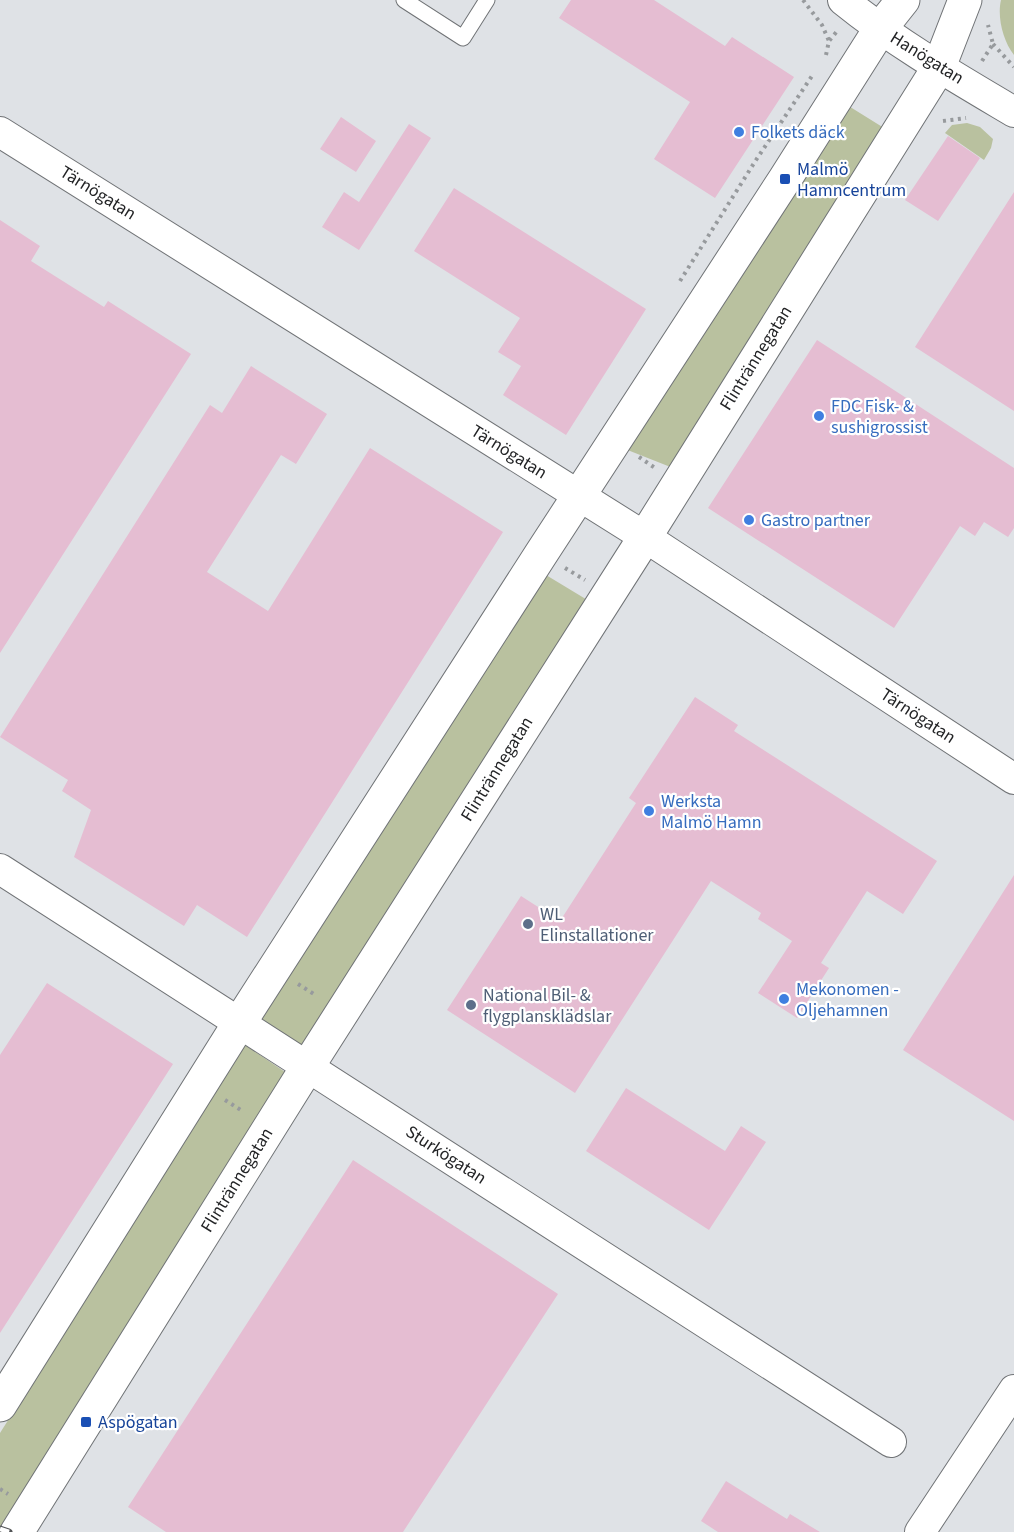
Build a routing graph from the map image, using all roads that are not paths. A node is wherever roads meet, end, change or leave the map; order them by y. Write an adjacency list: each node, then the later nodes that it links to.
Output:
1 (404, 0): 2 (lane)
2 (487, 0)
3 (903, 0): 6 (street)
4 (965, 0): 7 (street, Flintrännegatan)
5 (848, 4): 6 (street, Hanögatan)
6 (880, 28): 7 (street, Hanögatan); 10 (street)
7 (939, 67): 8 (street, Hanögatan); 11 (street, Flintrännegatan)
8 (1014, 112)
9 (0, 132): 10 (street, Tärnögatan)
10 (580, 496): 11 (street, Tärnögatan); 14 (street)
11 (645, 537): 12 (street, Tärnögatan); 15 (street, Flintrännegatan)
12 (1014, 779)
13 (0, 869): 14 (street, Sturkögatan)
14 (240, 1022): 15 (street, Sturkögatan); 17 (street)
15 (308, 1066): 18 (street, Sturkögatan); 19 (street, Flintrännegatan)
16 (1014, 1390): 20 (street)
17 (0, 1405)
18 (891, 1442)
19 (17, 1532)
20 (920, 1532)

